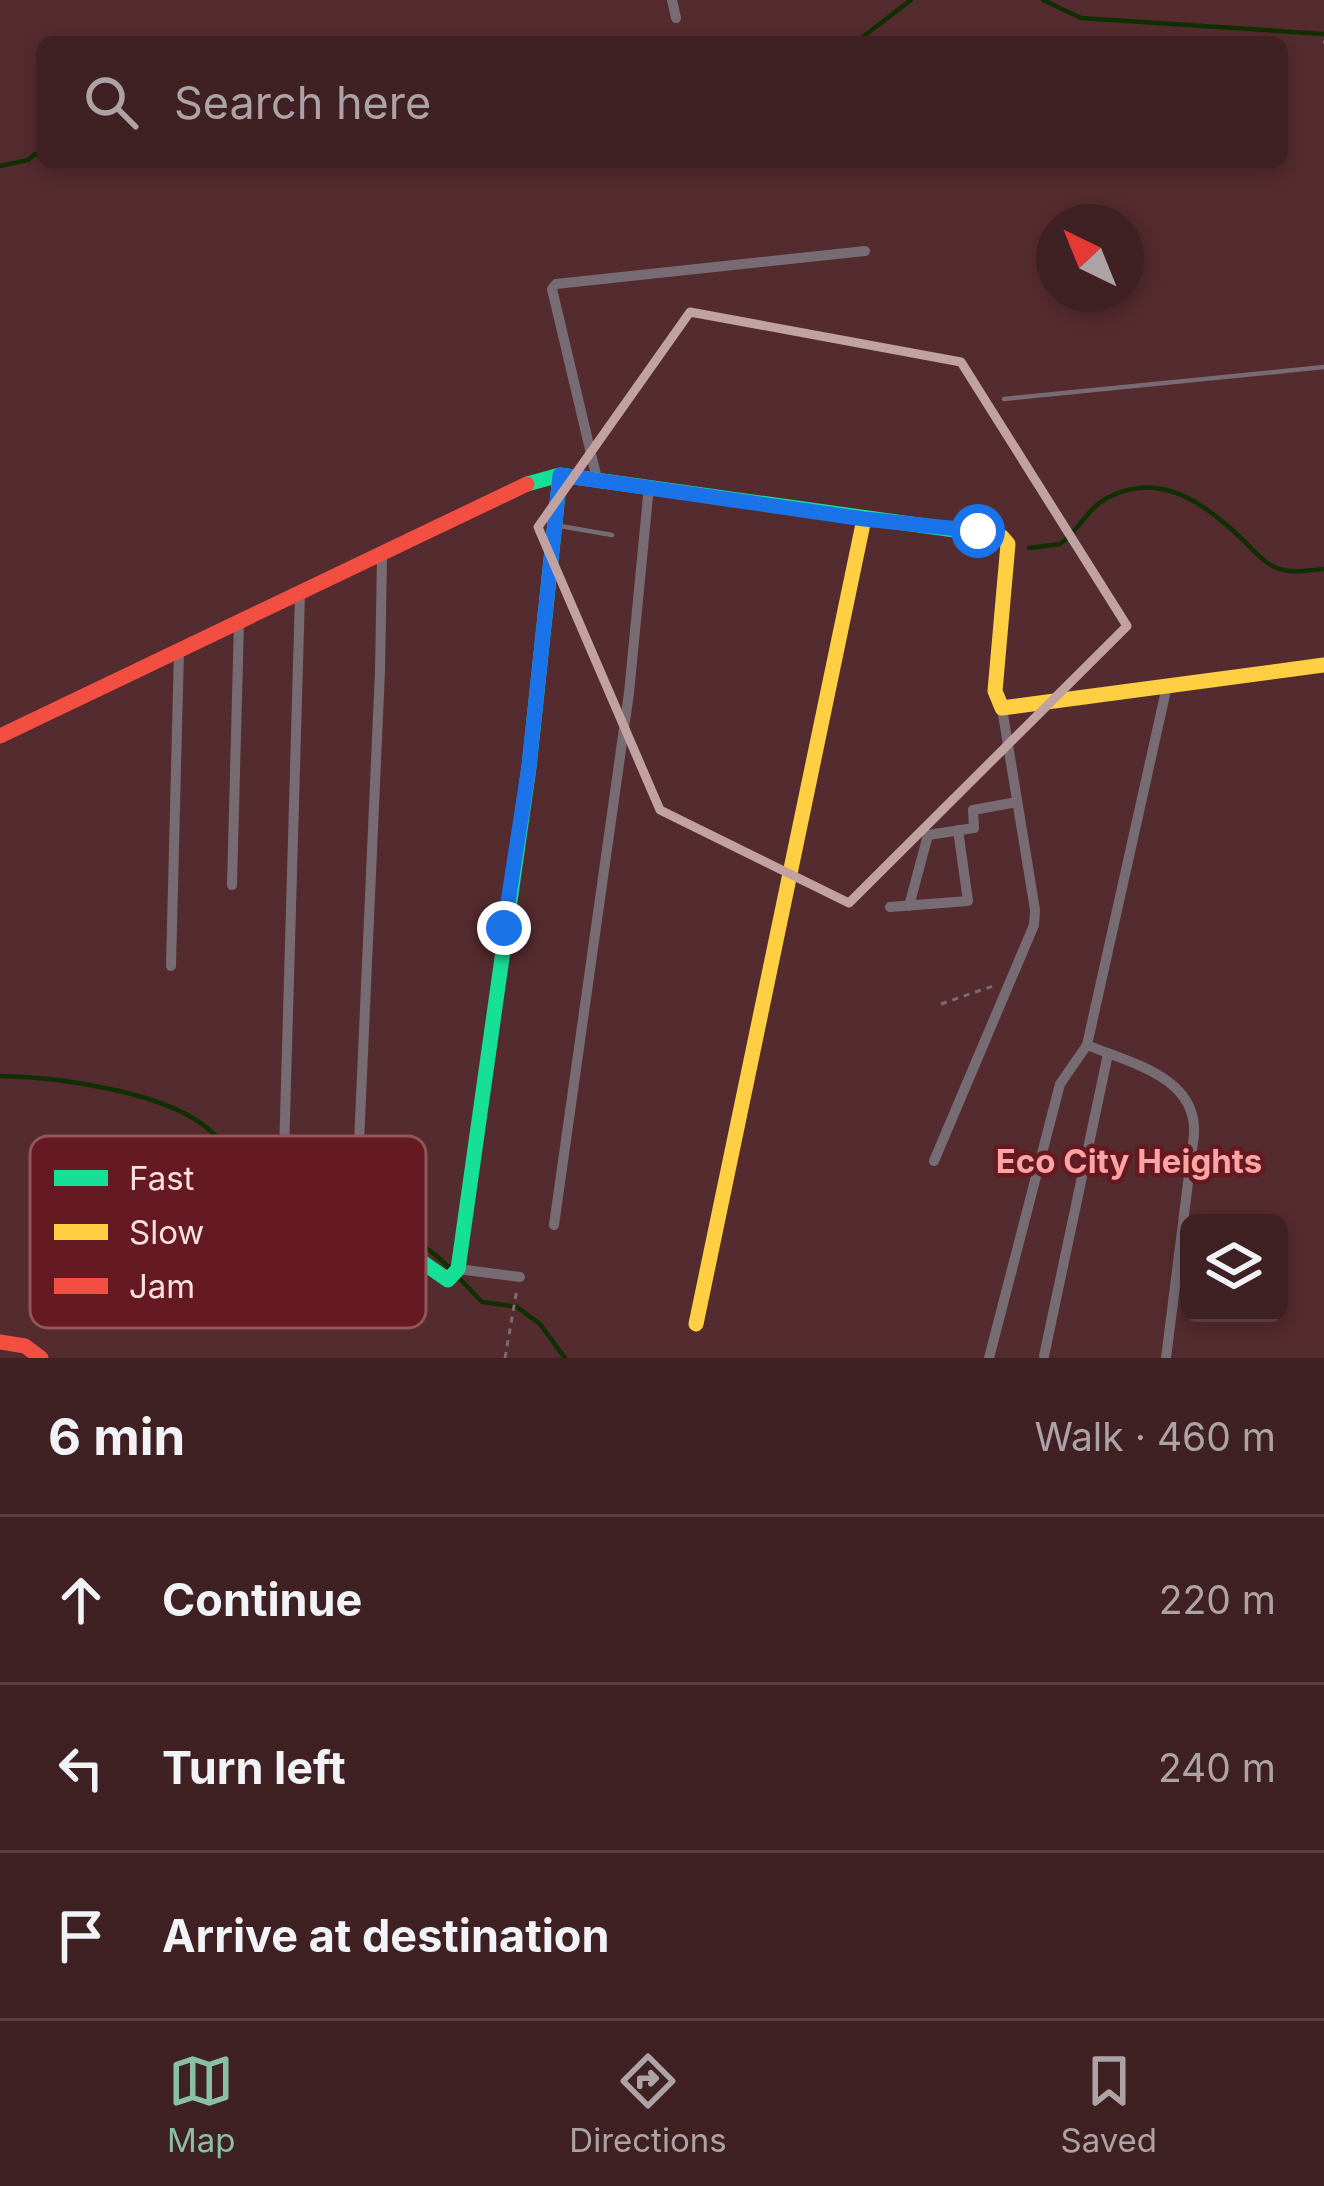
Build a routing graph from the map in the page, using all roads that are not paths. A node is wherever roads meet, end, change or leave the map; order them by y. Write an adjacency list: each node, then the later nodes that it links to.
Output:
1 (672, 0): 2 (street)
2 (676, 18)
3 (865, 251): 7 (street)
4 (1324, 367): 5 (lane)
5 (1004, 399)
6 (560, 475): 7 (street); 10 (street); 12 (street)
7 (597, 479): 8 (street)
8 (649, 486): 9 (street); 31 (street)
9 (864, 519): 18 (street); 35 (street)
10 (555, 525): 11 (lane); 33 (street)
11 (612, 535)
12 (382, 556): 13 (street); 29 (street)
13 (300, 594): 14 (street); 28 (street)
14 (239, 622): 15 (street); 22 (street)
15 (179, 650): 19 (street); 25 (street)
16 (1324, 665): 17 (street)
17 (1167, 686): 18 (street); 26 (street)
18 (1002, 708): 20 (street)
19 (0, 736)
20 (1017, 802): 21 (street); 30 (street)
21 (958, 830): 23 (street); 23 (street)
22 (232, 885)
23 (909, 906): 24 (street)
24 (890, 907)
25 (171, 966)
26 (1087, 1045): 27 (street); 39 (street)
27 (1108, 1054): 37 (street); 40 (street)
28 (285, 1136)
29 (359, 1136)
30 (934, 1161)
31 (554, 1225)
32 (426, 1265): 33 (street)
33 (458, 1269): 34 (street)
34 (520, 1276)
35 (696, 1324)
36 (0, 1342): 38 (street)
37 (1044, 1355)
38 (41, 1358)
39 (989, 1358)
40 (1166, 1358)

